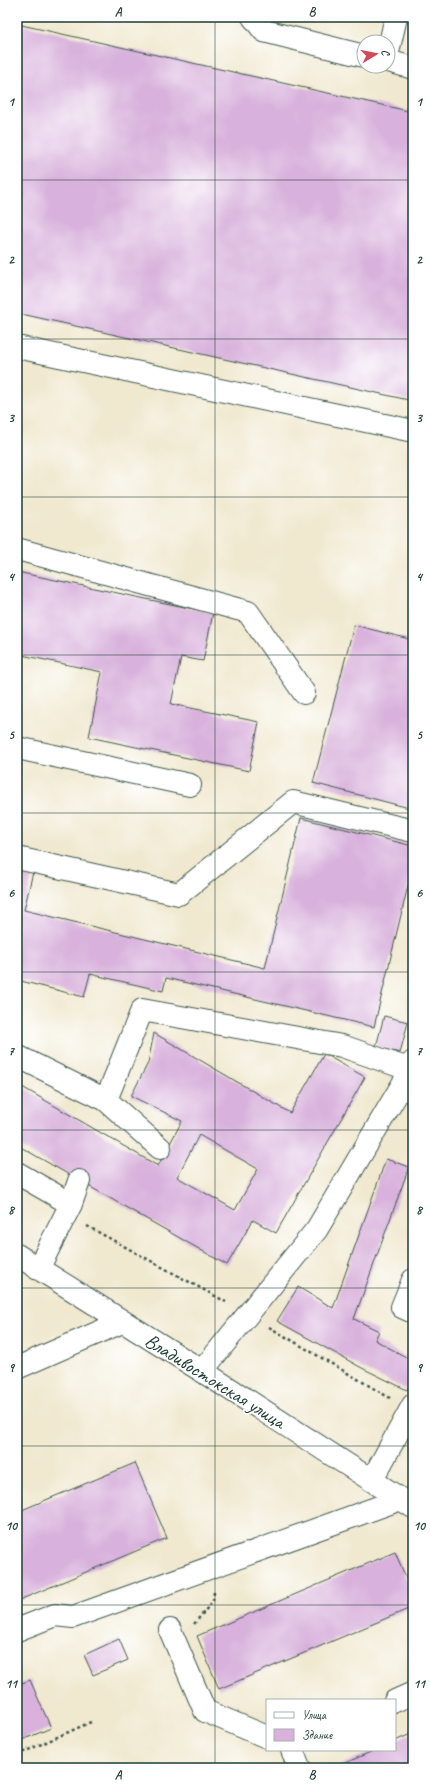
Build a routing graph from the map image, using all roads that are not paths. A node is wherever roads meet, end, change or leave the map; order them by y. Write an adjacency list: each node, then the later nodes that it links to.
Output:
1 (253, 17): 4 (street)
2 (396, 17): 3 (street)
3 (392, 34)
4 (356, 54)
5 (396, 63): 6 (street)
6 (413, 68)
7 (17, 347): 8 (street)
8 (413, 432)
9 (17, 549): 10 (street)
10 (304, 693)
11 (17, 748): 12 (street)
12 (190, 785)
13 (413, 831): 14 (street)
14 (17, 858)
15 (17, 1056): 17 (street)
16 (412, 1066): 17 (street); 28 (street)
17 (106, 1100): 18 (street)
18 (160, 1148)
19 (17, 1173): 21 (street)
20 (80, 1181): 21 (street)
21 (68, 1209): 23 (street)
22 (17, 1255): 23 (street, Владивостокская улица)
23 (38, 1269): 26 (street, Владивостокская улица)
24 (413, 1280): 25 (street)
25 (413, 1312)
26 (122, 1322): 27 (street); 28 (street, Владивостокская улица)
27 (17, 1368)
28 (202, 1370): 30 (street, Владивостокская улица)
29 (412, 1407): 30 (street)
30 (372, 1480): 31 (street, Владивостокская улица)
31 (407, 1503): 32 (street)
32 (17, 1630)
33 (173, 1637): 36 (street)
34 (413, 1693): 35 (street)
35 (396, 1701)
36 (266, 1737)
37 (292, 1751): 38 (street)
38 (299, 1768)

